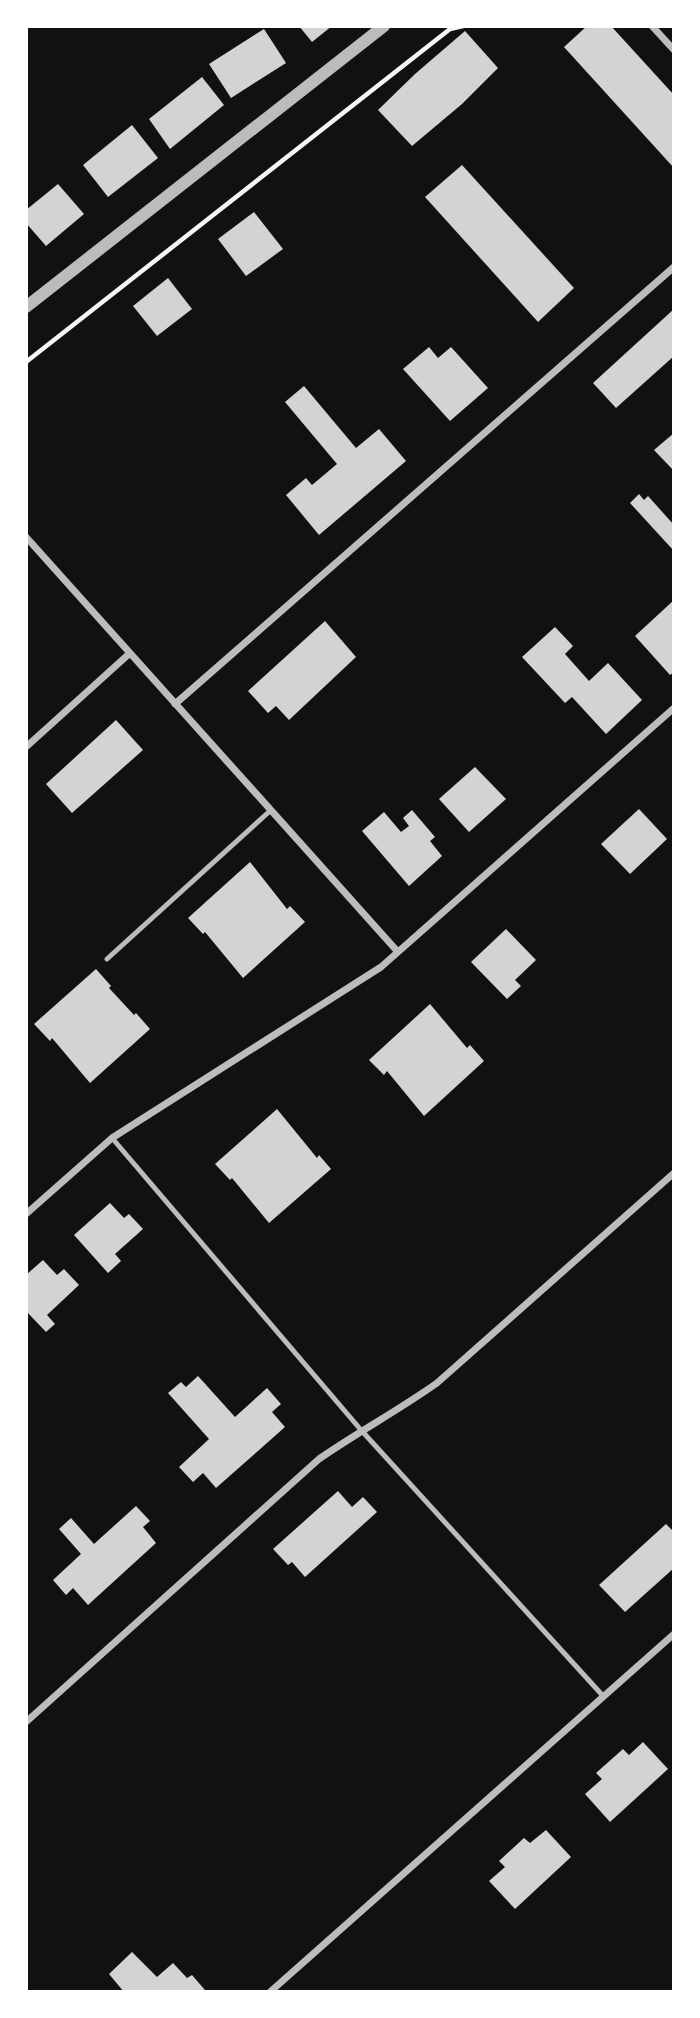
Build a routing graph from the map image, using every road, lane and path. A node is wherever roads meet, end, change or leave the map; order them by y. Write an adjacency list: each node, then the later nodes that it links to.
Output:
1 (384, 26): 6 (street)
2 (463, 26): 7 (path)
3 (652, 26): 4 (street)
4 (674, 50)
5 (674, 267): 10 (street)
6 (26, 307)
7 (26, 362)
8 (26, 537): 9 (street)
9 (130, 653): 10 (street); 12 (street)
10 (176, 704): 13 (street)
11 (674, 708): 14 (street)
12 (26, 747)
13 (271, 810): 14 (street); 15 (lane)
14 (398, 952): 16 (street)
15 (107, 959)
16 (112, 1139): 18 (street); 19 (lane)
17 (674, 1173): 19 (street)
18 (26, 1214)
19 (361, 1430): 21 (lane); 22 (street)
20 (674, 1634): 21 (street)
21 (604, 1697): 23 (street)
22 (26, 1722)
23 (270, 1992)

